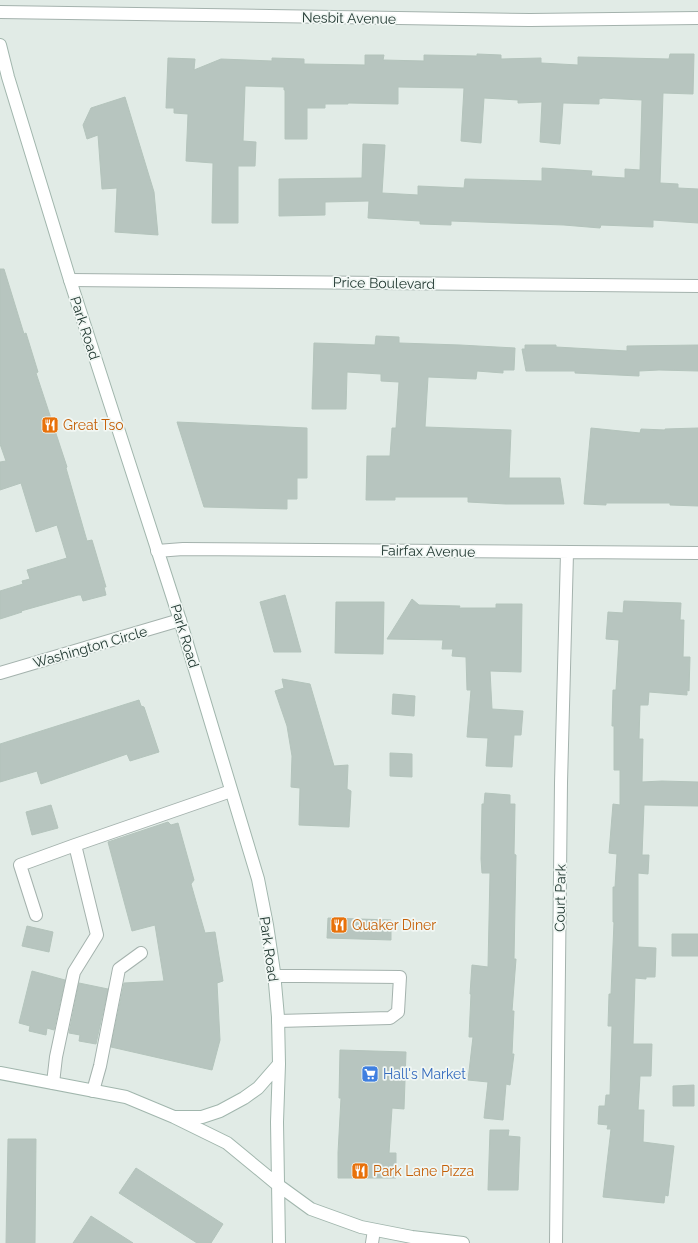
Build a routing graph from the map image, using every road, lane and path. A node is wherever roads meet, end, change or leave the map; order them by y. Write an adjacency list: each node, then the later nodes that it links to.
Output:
1 (0, 12): 2 (street, Nesbit Avenue)
2 (698, 18)
3 (0, 46): 4 (street, Park Road)
4 (70, 280): 5 (street, Price Boulevard); 6 (street, Park Road)
5 (698, 286)
6 (158, 551): 7 (street, Fairfax Avenue); 9 (street, Park Road)
7 (567, 553): 8 (street, Fairfax Avenue); 27 (street, Court Park)
8 (698, 553)
9 (180, 620): 10 (street, Washington Circle); 11 (street, Park Road)
10 (0, 673)
11 (231, 791): 12 (street); 15 (street, Park Road)
12 (75, 845): 13 (street); 19 (street)
13 (36, 915)
14 (141, 953): 20 (street)
15 (274, 976): 16 (street, Park Road); 16 (street)
16 (278, 1021): 17 (street, Park Road)
17 (279, 1064): 21 (street); 22 (street, Park Road)
18 (0, 1073): 19 (street)
19 (52, 1083): 20 (street)
20 (93, 1091): 21 (street)
21 (174, 1117): 22 (street)
22 (278, 1185): 23 (street); 24 (street, Park Road)
23 (374, 1230): 25 (street); 26 (street)
24 (279, 1243)
25 (372, 1243)
26 (463, 1243)
27 (556, 1243)

